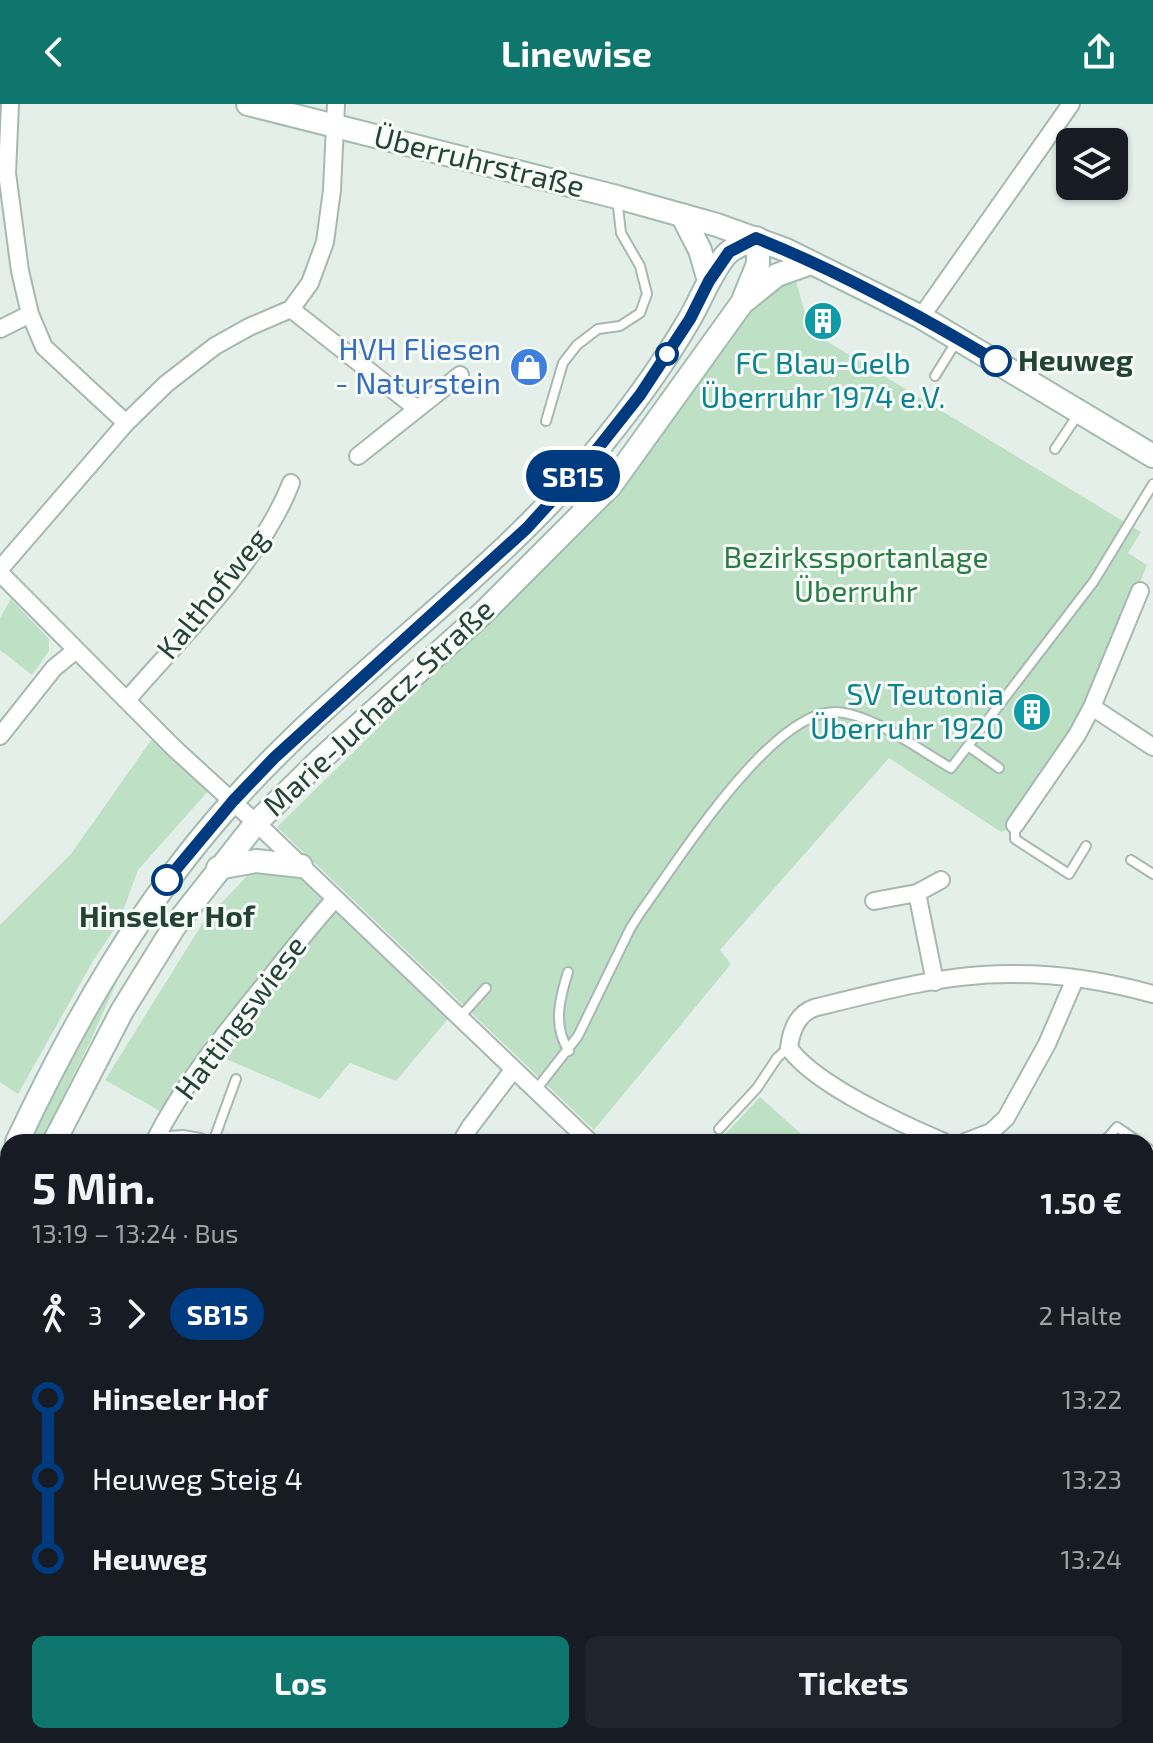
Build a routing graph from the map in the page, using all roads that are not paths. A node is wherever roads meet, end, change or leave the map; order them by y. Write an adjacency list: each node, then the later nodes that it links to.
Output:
1 (10, 104): 5 (street)
2 (248, 104): 4 (main road, Überruhrstraße)
3 (1071, 104): 14 (street)
4 (336, 114): 6 (main road, Überruhrstraße); 12 (street)
5 (4, 173): 13 (street)
6 (617, 197): 7 (main road, Überruhrstraße); 21 (lane, Überruhrstraße)
7 (682, 215): 8 (main road, Überruhrstraße); 10 (main road)
8 (757, 239): 9 (main road, Überruhrstraße); 10 (main road, Marie-Juchacz-Straße); 11 (main road, Marie-Juchacz-Straße)
9 (811, 263): 11 (main road, Marie-Juchacz-Straße); 14 (main road, Überruhrstraße)
10 (709, 281): 37 (main road, Marie-Juchacz-Straße)
11 (742, 303): 38 (main road, Marie-Juchacz-Straße)
12 (291, 309): 19 (street); 22 (street)
13 (30, 314): 15 (street); 22 (street)
14 (921, 317): 16 (main road, Überruhrstraße)
15 (0, 329)
16 (958, 339): 18 (lane); 20 (main road, Überruhrstraße)
17 (460, 375): 19 (street)
18 (935, 376)
19 (416, 408): 24 (street)
20 (1079, 412): 23 (lane); 25 (main road, Überruhrstraße)
21 (546, 421)
22 (126, 423): 28 (street)
23 (1055, 449)
24 (358, 456)
25 (1153, 456)
26 (291, 483): 31 (street, Kalthofweg)
27 (1153, 484): 34 (lane)
28 (1, 576): 30 (street)
29 (1140, 591): 32 (street)
30 (76, 650): 31 (street); 33 (street)
31 (127, 700): 37 (street)
32 (1092, 707): 35 (street); 39 (street)
33 (0, 736)
34 (968, 746): 36 (lane); 56 (lane)
35 (1153, 747)
36 (999, 768)
37 (233, 801): 38 (street); 61 (main road, Marie-Juchacz-Straße)
38 (256, 823): 42 (street); 43 (main road, Marie-Juchacz-Straße)
39 (1015, 825): 40 (lane)
40 (1086, 846)
41 (1131, 860): 44 (lane)
42 (301, 866): 43 (main road); 47 (street)
43 (218, 868): 62 (main road, Marie-Juchacz-Straße)
44 (1153, 874)
45 (941, 880): 46 (street)
46 (917, 893): 48 (street); 51 (street)
47 (334, 900): 54 (street); 63 (street, Hattingswiese)
48 (874, 901)
49 (568, 972): 56 (lane)
50 (1075, 979): 51 (street); 53 (street); 68 (street)
51 (935, 982): 55 (street)
52 (486, 988): 54 (lane)
53 (1153, 994)
54 (459, 1018): 57 (street)
55 (789, 1048): 60 (lane); 67 (street)
56 (569, 1051): 59 (lane)
57 (513, 1070): 59 (street); 65 (street)
58 (236, 1079): 64 (lane)
59 (535, 1091): 66 (street)
60 (719, 1129)
61 (21, 1134)
62 (58, 1134)
63 (159, 1134)
64 (216, 1134)
65 (466, 1134)
66 (581, 1134)
67 (928, 1134)
68 (986, 1134)
69 (1111, 1134): 70 (lane)
70 (1127, 1134)

